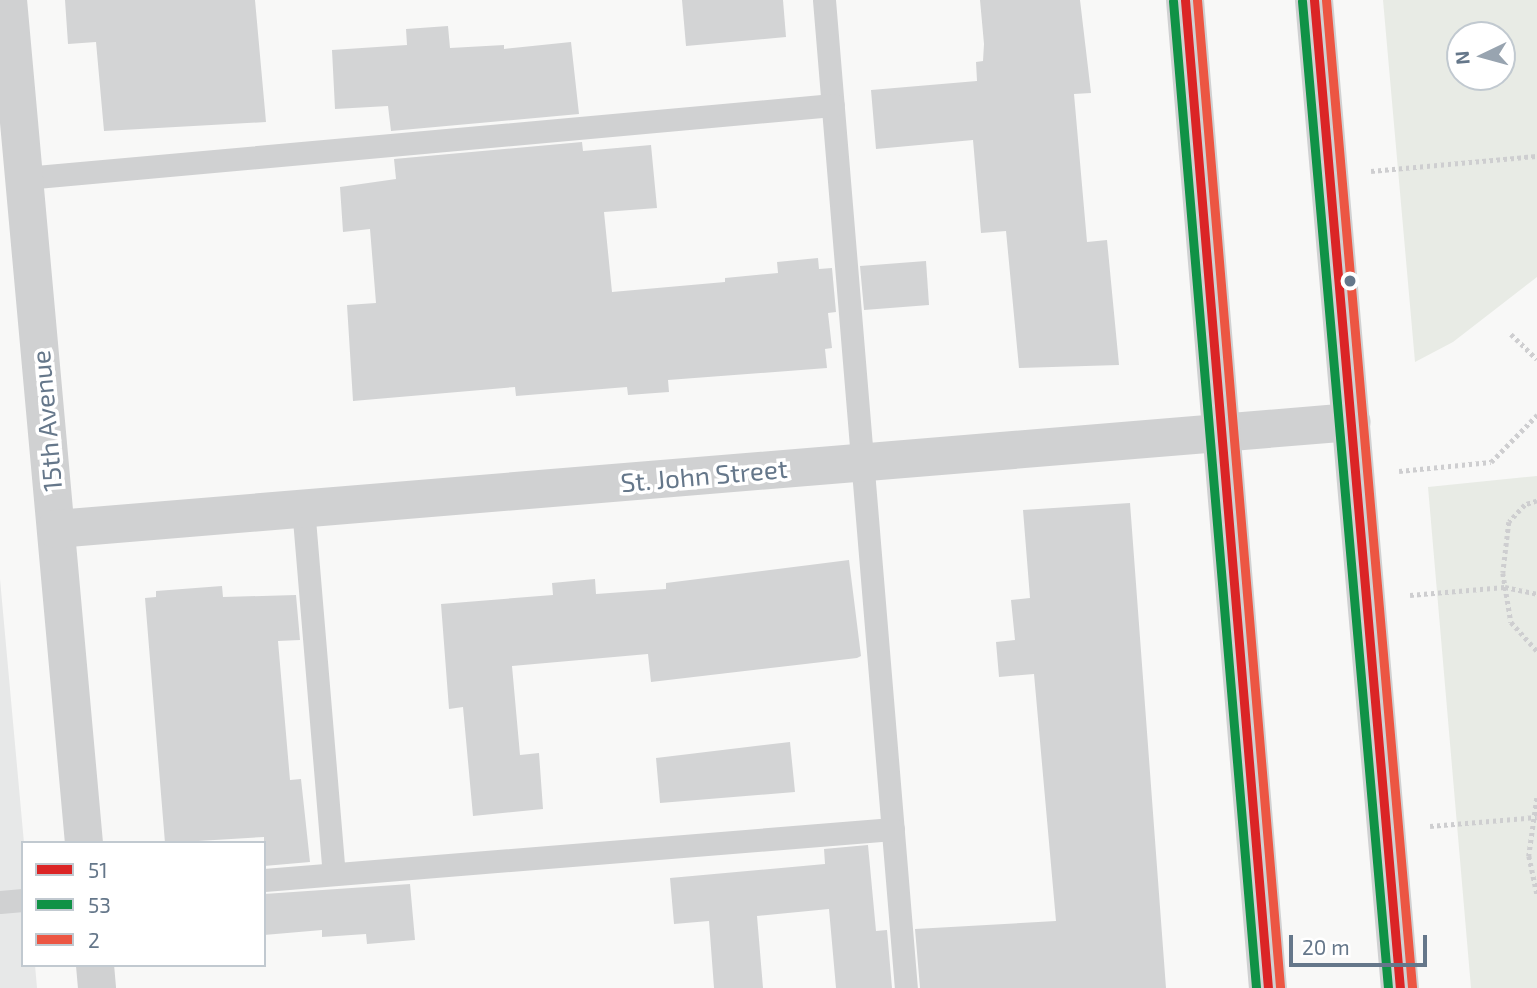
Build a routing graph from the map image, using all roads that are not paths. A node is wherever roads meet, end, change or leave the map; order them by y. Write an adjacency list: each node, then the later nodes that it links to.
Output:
1 (8, 0): 6 (street, 15th Avenue)
2 (824, 0): 5 (lane)
3 (1185, 0): 8 (street)
4 (1314, 0): 7 (street)
5 (833, 105): 6 (lane); 9 (lane)
6 (24, 178): 11 (street, 15th Avenue)
7 (1352, 422): 8 (street, St. John Street); 22 (street)
8 (1221, 434): 9 (street, St. John Street); 21 (street)
9 (862, 463): 10 (street, St. John Street); 12 (lane)
10 (303, 507): 11 (street, St. John Street); 14 (lane)
11 (56, 529): 13 (street, 15th Avenue)
12 (893, 829): 14 (lane); 20 (lane)
13 (84, 841)
14 (334, 874): 15 (lane)
15 (266, 880)
16 (21, 900): 17 (lane)
17 (0, 902)
18 (95, 967): 19 (street)
19 (97, 988)
20 (906, 988)
21 (1268, 988)
22 (1400, 988)

